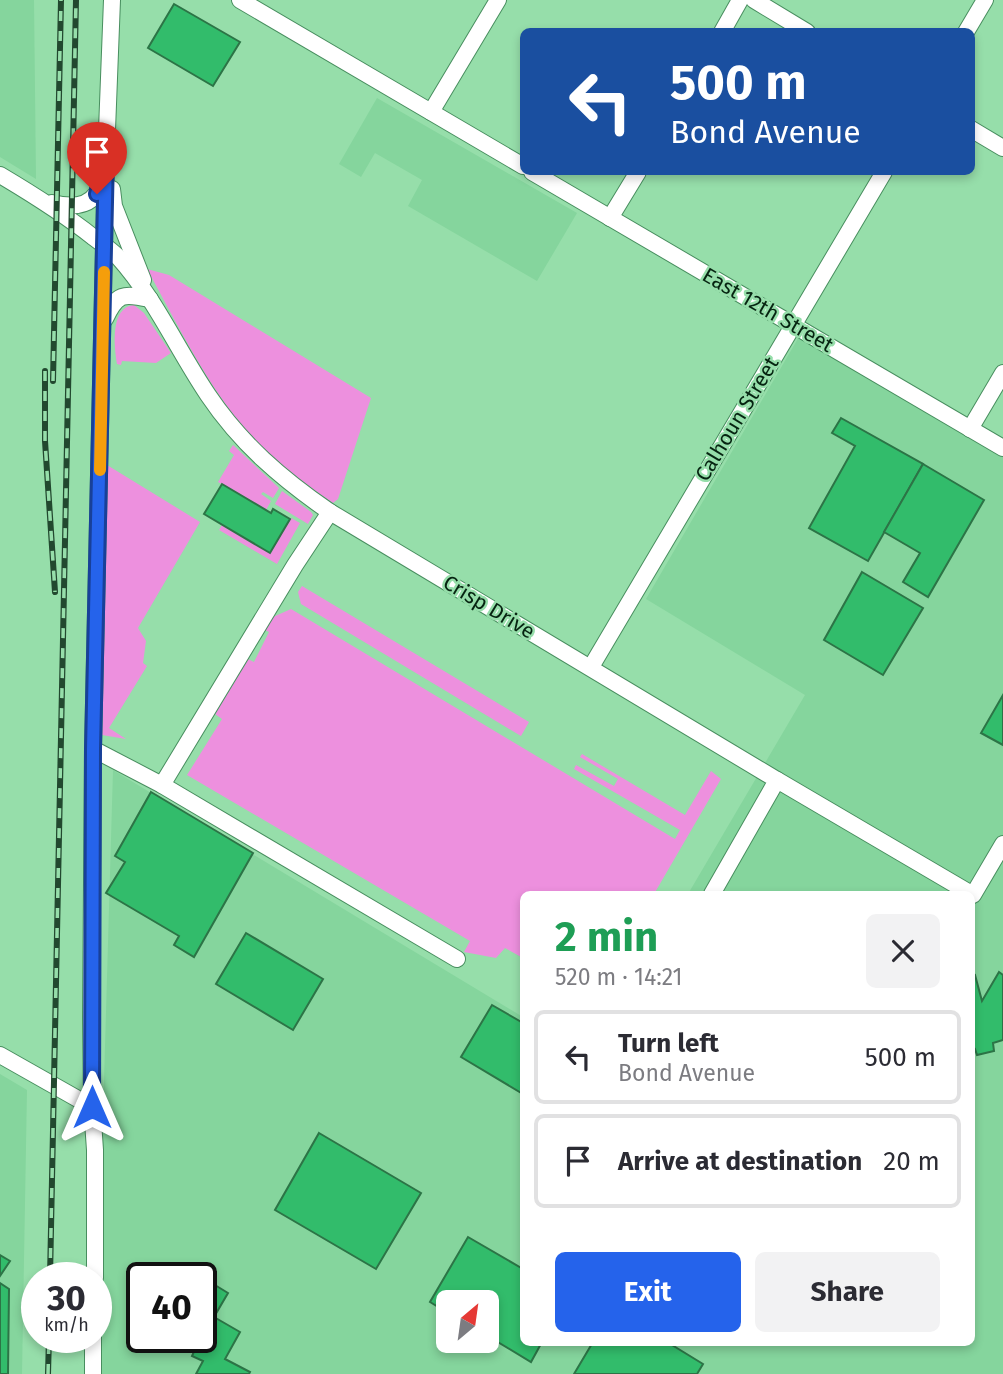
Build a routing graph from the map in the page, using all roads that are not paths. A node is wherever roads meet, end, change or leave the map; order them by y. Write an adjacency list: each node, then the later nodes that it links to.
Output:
1 (113, 0): 13 (street)
2 (498, 0): 10 (street)
3 (740, 0): 7 (street)
4 (754, 0): 8 (street)
5 (985, 0): 9 (street)
6 (250, 3): 10 (street)
7 (724, 28)
8 (800, 28)
9 (968, 28)
10 (431, 112): 14 (street)
11 (975, 131): 12 (street)
12 (1003, 148)
13 (106, 156): 19 (street); 21 (street); 22 (street, Crisp Drive)
14 (520, 164)
15 (0, 175): 19 (street)
16 (537, 175): 20 (street, East 12th Street)
17 (636, 175): 20 (street)
18 (882, 175): 24 (street, Calhoun Street)
19 (34, 195): 21 (street, Crisp Drive)
20 (610, 218): 24 (street, East 12th Street)
21 (104, 246): 22 (street, Crisp Drive); 23 (street)
22 (150, 299): 23 (street); 28 (street, Crisp Drive)
23 (102, 325): 30 (street)
24 (793, 325): 26 (street, East 12th Street); 29 (street, Calhoun Street)
25 (1003, 373): 26 (street)
26 (970, 429): 27 (street, East 12th Street)
27 (1003, 448)
28 (330, 512): 29 (street, Crisp Drive); 32 (street)
29 (591, 667): 31 (street, Crisp Drive)
30 (93, 749): 32 (street); 39 (street)
31 (777, 780): 34 (street); 35 (street, Crisp Drive)
32 (162, 785): 37 (street)
33 (1003, 844): 36 (street)
34 (714, 891)
35 (964, 891)
36 (975, 892)
37 (457, 959)
38 (0, 1055): 39 (street)
39 (92, 1107): 40 (street)
40 (95, 1262)
41 (93, 1353): 42 (street)
42 (93, 1374)

